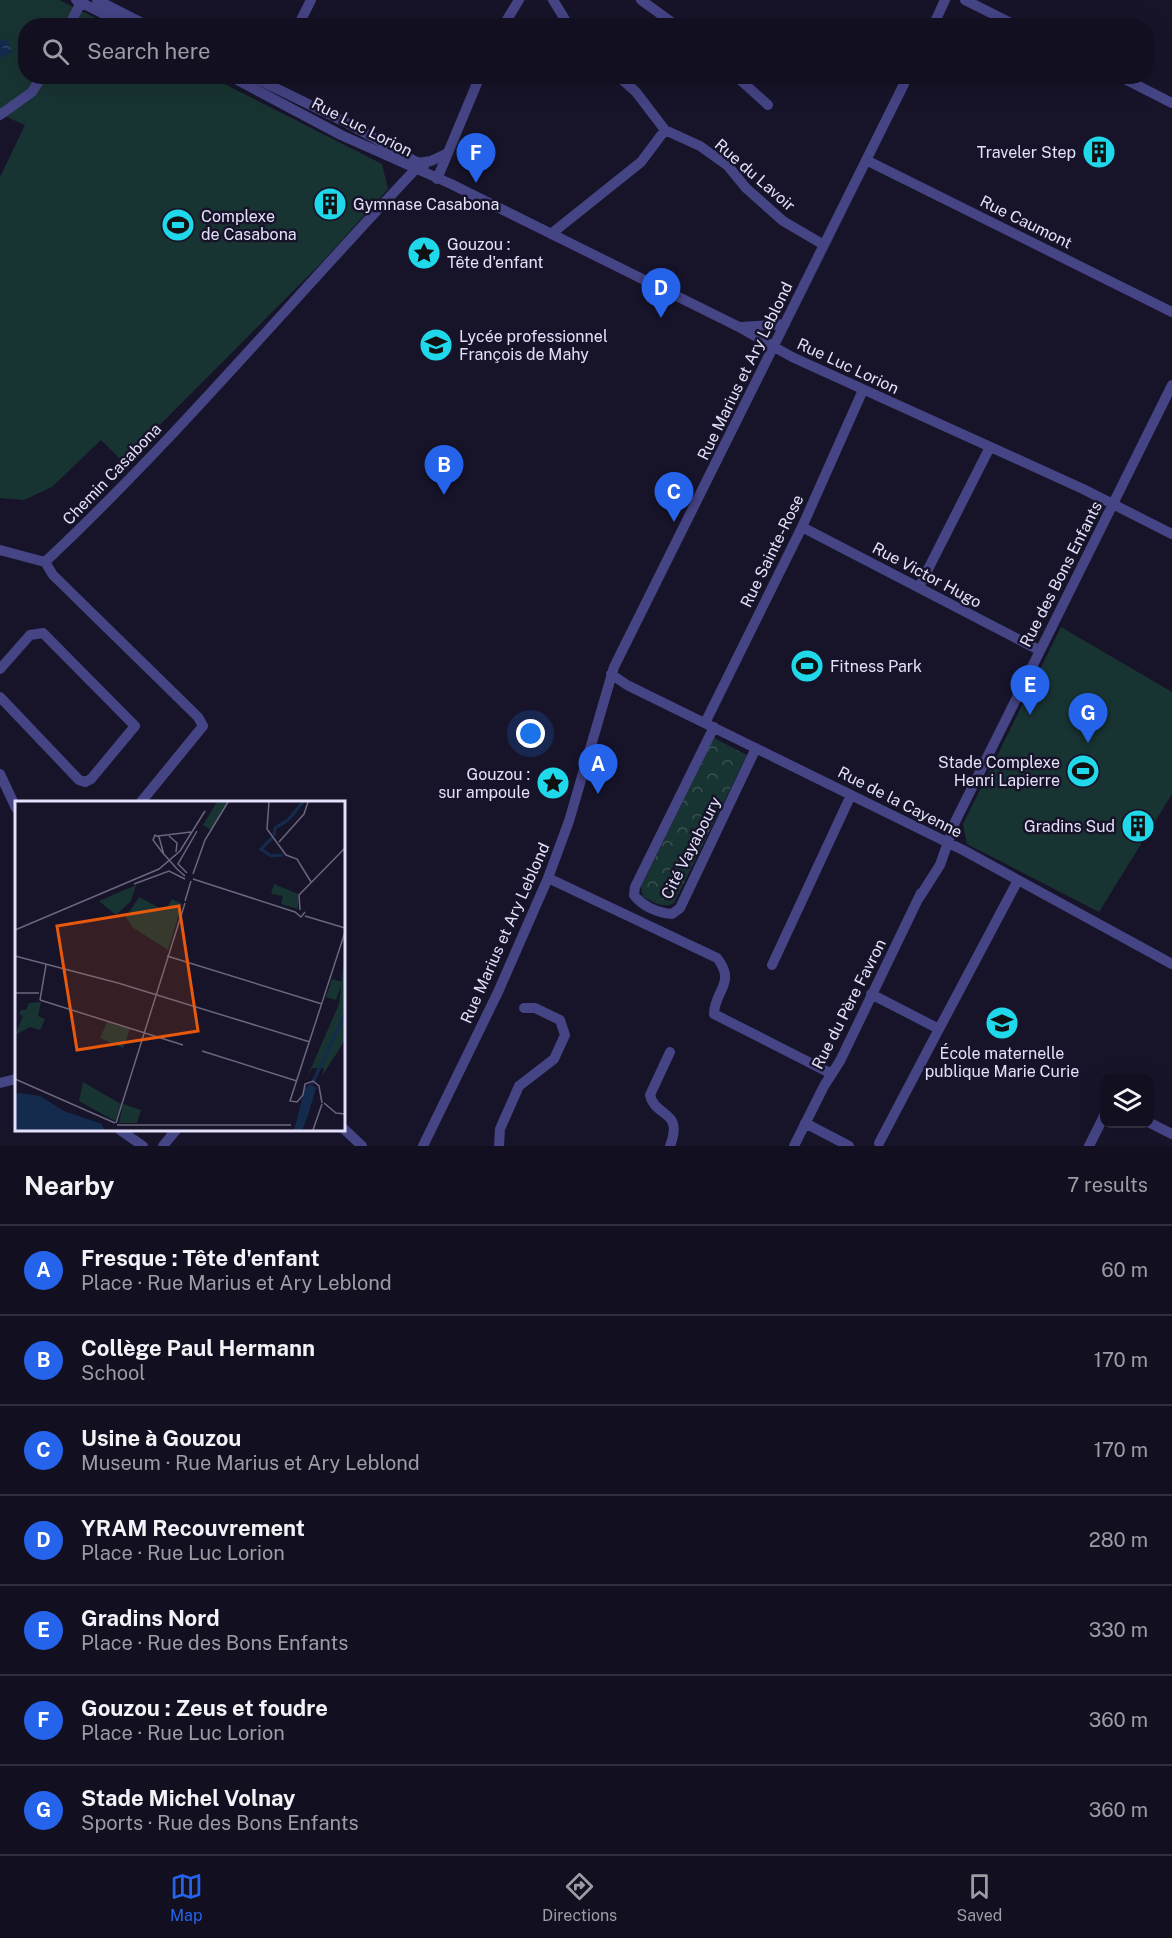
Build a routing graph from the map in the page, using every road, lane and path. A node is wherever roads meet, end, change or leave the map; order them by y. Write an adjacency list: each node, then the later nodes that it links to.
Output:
1 (97, 0): 11 (street)
2 (311, 0): 12 (street)
3 (519, 0): 13 (street)
4 (553, 0): 14 (street)
5 (641, 0): 15 (street)
6 (945, 0): 16 (street)
7 (965, 0): 17 (street)
8 (79, 1): 9 (street); 10 (street)
9 (72, 18)
10 (112, 18)
11 (132, 18)
12 (302, 18)
13 (508, 18)
14 (564, 18)
15 (666, 18)
16 (937, 18)
17 (1001, 18)
18 (37, 84): 28 (street)
19 (255, 84): 32 (street, Rue Luc Lorion)
20 (276, 84): 32 (street, Rue Luc Lorion)
21 (477, 84): 30 (street)
22 (627, 84): 29 (street, Rue du Lavoir)
23 (745, 84): 27 (street)
24 (904, 84): 31 (street, Rue Marius et Ary Leblond)
25 (1134, 84): 26 (street)
26 (1172, 104)
27 (768, 105)
28 (0, 115)
29 (665, 130): 34 (street); 35 (street, Rue du Lavoir)
30 (448, 153): 32 (street); 33 (street)
31 (866, 160): 35 (street, Rue Marius et Ary Leblond); 36 (street, Rue Caumont)
32 (417, 166): 33 (street, Rue Luc Lorion); 47 (street, Chemin Casabona)
33 (438, 177): 34 (street, Rue Luc Lorion)
34 (551, 234): 38 (street, Rue Luc Lorion)
35 (824, 245): 37 (street, Rue Marius et Ary Leblond)
36 (1172, 312)
37 (785, 324): 38 (street); 39 (street, Rue Marius et Ary Leblond)
38 (739, 327): 39 (street, Rue Luc Lorion)
39 (774, 347): 41 (street, Rue Luc Lorion); 51 (street, Rue Marius et Ary Leblond)
40 (1172, 385): 43 (street, Rue des Bons Enfants)
41 (863, 390): 42 (street, Rue Luc Lorion); 44 (street, Rue Sainte-Rose)
42 (990, 447): 43 (street, Rue Luc Lorion); 48 (street)
43 (1112, 505): 45 (street, Rue Luc Lorion); 49 (street, Rue des Bons Enfants)
44 (802, 527): 48 (street, Rue Victor Hugo); 53 (street, Rue Sainte-Rose)
45 (1172, 534)
46 (0, 549): 47 (street)
47 (45, 562): 57 (street)
48 (919, 587): 49 (street, Rue Victor Hugo)
49 (1039, 650): 59 (street, Rue des Bons Enfants)
50 (0, 669): 52 (street)
51 (611, 674): 53 (street, Rue de la Cayenne); 60 (street, Rue Marius et Ary Leblond)
52 (0, 697)
53 (709, 725): 54 (street, Rue de la Cayenne); 54 (street, Cité Vayaboury)
54 (756, 748): 56 (street, Rue de la Cayenne)
55 (0, 774): 58 (street)
56 (851, 795): 59 (street, Rue de la Cayenne); 63 (street)
57 (142, 801)
58 (15, 806)
59 (947, 842): 61 (street, Rue de la Cayenne); 64 (street, Rue du Père Favron)
60 (548, 878): 68 (street); 82 (street, Rue Marius et Ary Leblond)
61 (1018, 880): 62 (street, Rue de la Cayenne); 66 (street)
62 (1172, 964)
63 (772, 965)
64 (871, 994): 66 (street); 68 (street, Rue du Père Favron)
65 (524, 1008): 83 (street)
66 (939, 1029): 78 (street)
67 (669, 1052): 84 (street)
68 (834, 1071): 71 (street, Rue du Père Favron)
69 (15, 1079): 70 (street)
70 (0, 1083)
71 (808, 1124): 85 (street); 86 (street); 87 (street)
72 (1100, 1124): 88 (street)
73 (1154, 1125): 77 (street)
74 (345, 1130): 81 (street)
75 (121, 1131): 79 (street)
76 (175, 1131): 80 (street)
77 (1172, 1134)
78 (879, 1143)
79 (143, 1146)
80 (164, 1146)
81 (362, 1146)
82 (423, 1146)
83 (499, 1146)
84 (670, 1146)
85 (794, 1146)
86 (799, 1146)
87 (849, 1146)
88 (1089, 1146)

